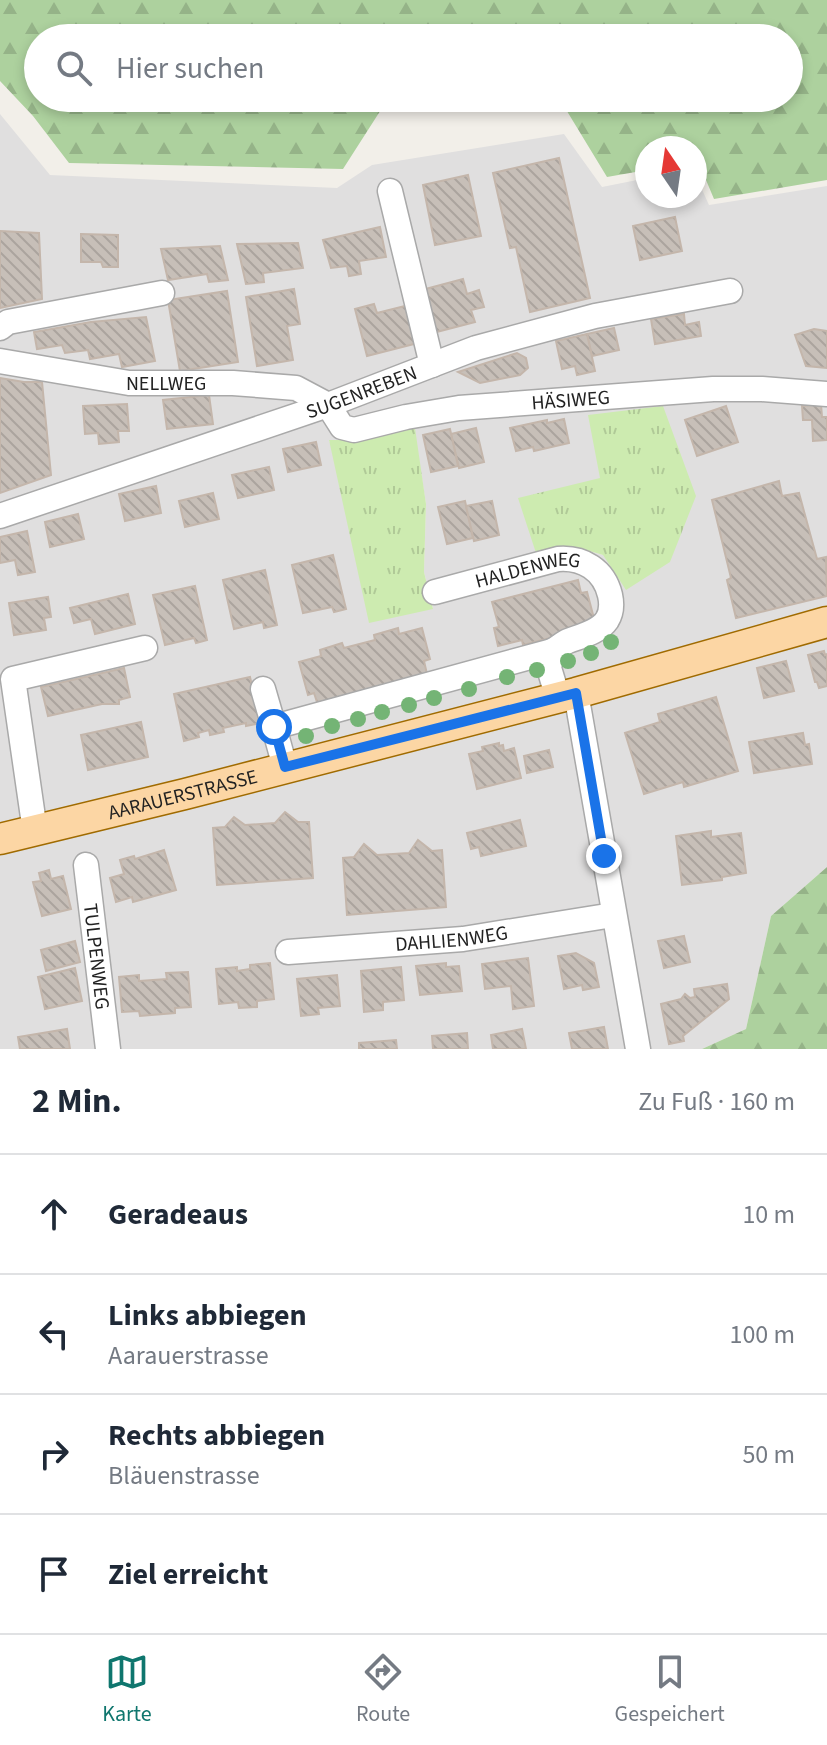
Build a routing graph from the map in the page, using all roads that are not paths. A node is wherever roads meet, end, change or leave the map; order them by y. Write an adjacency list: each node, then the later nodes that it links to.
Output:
1 (390, 191): 6 (street)
2 (730, 291): 6 (street, SUGENREBEN)
3 (162, 293): 4 (street)
4 (0, 328)
5 (0, 361): 8 (street, NELLWEG)
6 (432, 365): 8 (street, SUGENREBEN)
7 (827, 394): 8 (street, HÄSIWEG)
8 (328, 405): 9 (street, SUGENREBEN)
9 (0, 516)
10 (435, 592): 13 (street, HALDENWEG)
11 (827, 622): 15 (main road, AARAUERSTRASSE)
12 (145, 648): 18 (street)
13 (552, 651): 15 (street); 16 (street)
14 (263, 689): 16 (street)
15 (567, 695): 17 (main road, AARAUERSTRASSE); 21 (street)
16 (274, 727): 17 (street)
17 (285, 767): 18 (main road, AARAUERSTRASSE)
18 (35, 831): 19 (main road, AARAUERSTRASSE)
19 (0, 839)
20 (86, 865): 23 (street, TULPENWEG)
21 (613, 915): 22 (street, DAHLIENWEG); 24 (street)
22 (288, 952)
23 (108, 1049)
24 (638, 1049)

